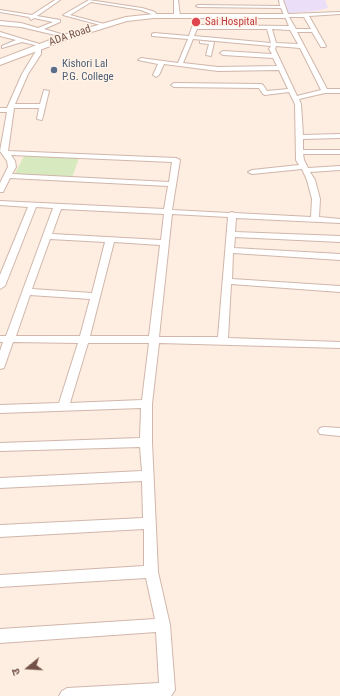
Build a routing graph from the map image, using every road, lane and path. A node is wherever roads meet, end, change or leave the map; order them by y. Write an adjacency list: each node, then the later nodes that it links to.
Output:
1 (58, 0): 14 (street)
2 (76, 0): 7 (street)
3 (176, 0): 16 (street)
4 (238, 0): 8 (street); 9 (street)
5 (256, 0): 10 (street)
6 (281, 0): 11 (street)
7 (91, 1): 15 (street); 24 (street)
8 (198, 2): 9 (street); 17 (street)
9 (239, 7): 10 (street)
10 (258, 7): 11 (street)
11 (283, 7): 18 (street)
12 (0, 11): 14 (street)
13 (340, 13): 19 (street)
14 (34, 16): 23 (street); 29 (street)
15 (154, 16): 16 (street); 20 (street)
16 (176, 16): 17 (street)
17 (199, 16): 21 (street)
18 (287, 16): 19 (street); 21 (street); 28 (street)
19 (306, 16): 30 (street)
20 (142, 17): 21 (street); 24 (street, ADA Road)
21 (224, 17): 25 (street)
22 (0, 23): 23 (street)
23 (21, 25): 29 (street)
24 (102, 25): 33 (street, ADA Road)
25 (225, 28): 26 (street); 34 (street); 35 (street)
26 (241, 28): 27 (street); 37 (street)
27 (269, 28): 28 (street); 38 (street)
28 (293, 29): 30 (street); 39 (street)
29 (38, 30): 33 (street)
30 (314, 30): 40 (street)
31 (0, 34): 36 (street)
32 (154, 36): 34 (street)
33 (66, 37): 42 (street, ADA Road)
34 (190, 39): 35 (street); 44 (street); 49 (street)
35 (219, 39): 37 (street)
36 (22, 40): 41 (street); 42 (street)
37 (239, 41): 38 (street)
38 (274, 44): 39 (street); 45 (street)
39 (301, 46): 56 (street)
40 (323, 46)
41 (4, 47)
42 (41, 47): 47 (street, ADA Road); 60 (street)
43 (223, 53): 45 (street)
44 (209, 55)
45 (275, 56): 50 (street)
46 (141, 60): 48 (street)
47 (1, 61)
48 (162, 62): 49 (street); 51 (street)
49 (180, 64): 50 (street)
50 (281, 68): 53 (street)
51 (156, 75)
52 (174, 84): 53 (street)
53 (292, 90): 57 (street)
54 (46, 91): 58 (street)
55 (340, 91): 56 (street)
56 (325, 92): 57 (street)
57 (296, 98): 66 (street)
58 (42, 106): 60 (street); 62 (street)
59 (0, 110): 60 (street)
60 (10, 111): 61 (street); 64 (street)
61 (0, 116)
62 (40, 119)
63 (0, 131): 64 (street)
64 (8, 131): 67 (street)
65 (340, 136): 66 (street)
66 (299, 137): 68 (street)
67 (3, 151): 73 (street); 74 (street)
68 (300, 152): 69 (street); 71 (street)
69 (340, 152)
70 (340, 168): 71 (street)
71 (304, 169): 72 (street); 81 (street)
72 (252, 172)
73 (7, 176): 74 (street); 75 (street)
74 (172, 184): 79 (street)
75 (0, 190)
76 (0, 202): 77 (street)
77 (33, 204): 78 (street); 91 (street)
78 (58, 206): 79 (street); 84 (street)
79 (168, 211): 80 (street); 87 (street)
80 (232, 214): 81 (street); 83 (street)
81 (315, 220): 82 (street)
82 (340, 221)
83 (231, 234): 85 (street); 88 (street)
84 (46, 236): 86 (street); 93 (street)
85 (340, 239)
86 (110, 240): 87 (street); 94 (street)
87 (165, 243): 96 (street)
88 (229, 250): 89 (street); 90 (street)
89 (340, 257)
90 (226, 281): 92 (street); 98 (street)
91 (0, 286)
92 (340, 289)
93 (26, 292): 94 (street); 95 (street)
94 (94, 296): 97 (street)
95 (4, 339): 97 (street); 100 (street)
96 (154, 339): 97 (street); 98 (street); 101 (street)
97 (84, 340): 102 (street)
98 (223, 340): 99 (street)
99 (340, 345)
100 (0, 365)
101 (147, 404): 102 (street); 106 (street)
102 (63, 406): 103 (street)
103 (0, 409)
104 (324, 431): 105 (street)
105 (340, 432)
106 (146, 442): 107 (street); 108 (street)
107 (0, 447)
108 (148, 476): 109 (street); 110 (street)
109 (0, 483)
110 (150, 523): 111 (street); 112 (street)
111 (0, 531)
112 (151, 572): 113 (street); 114 (street)
113 (0, 581)
114 (163, 625): 115 (street); 116 (street)
115 (0, 636)
116 (168, 693): 117 (street)
117 (67, 696)

